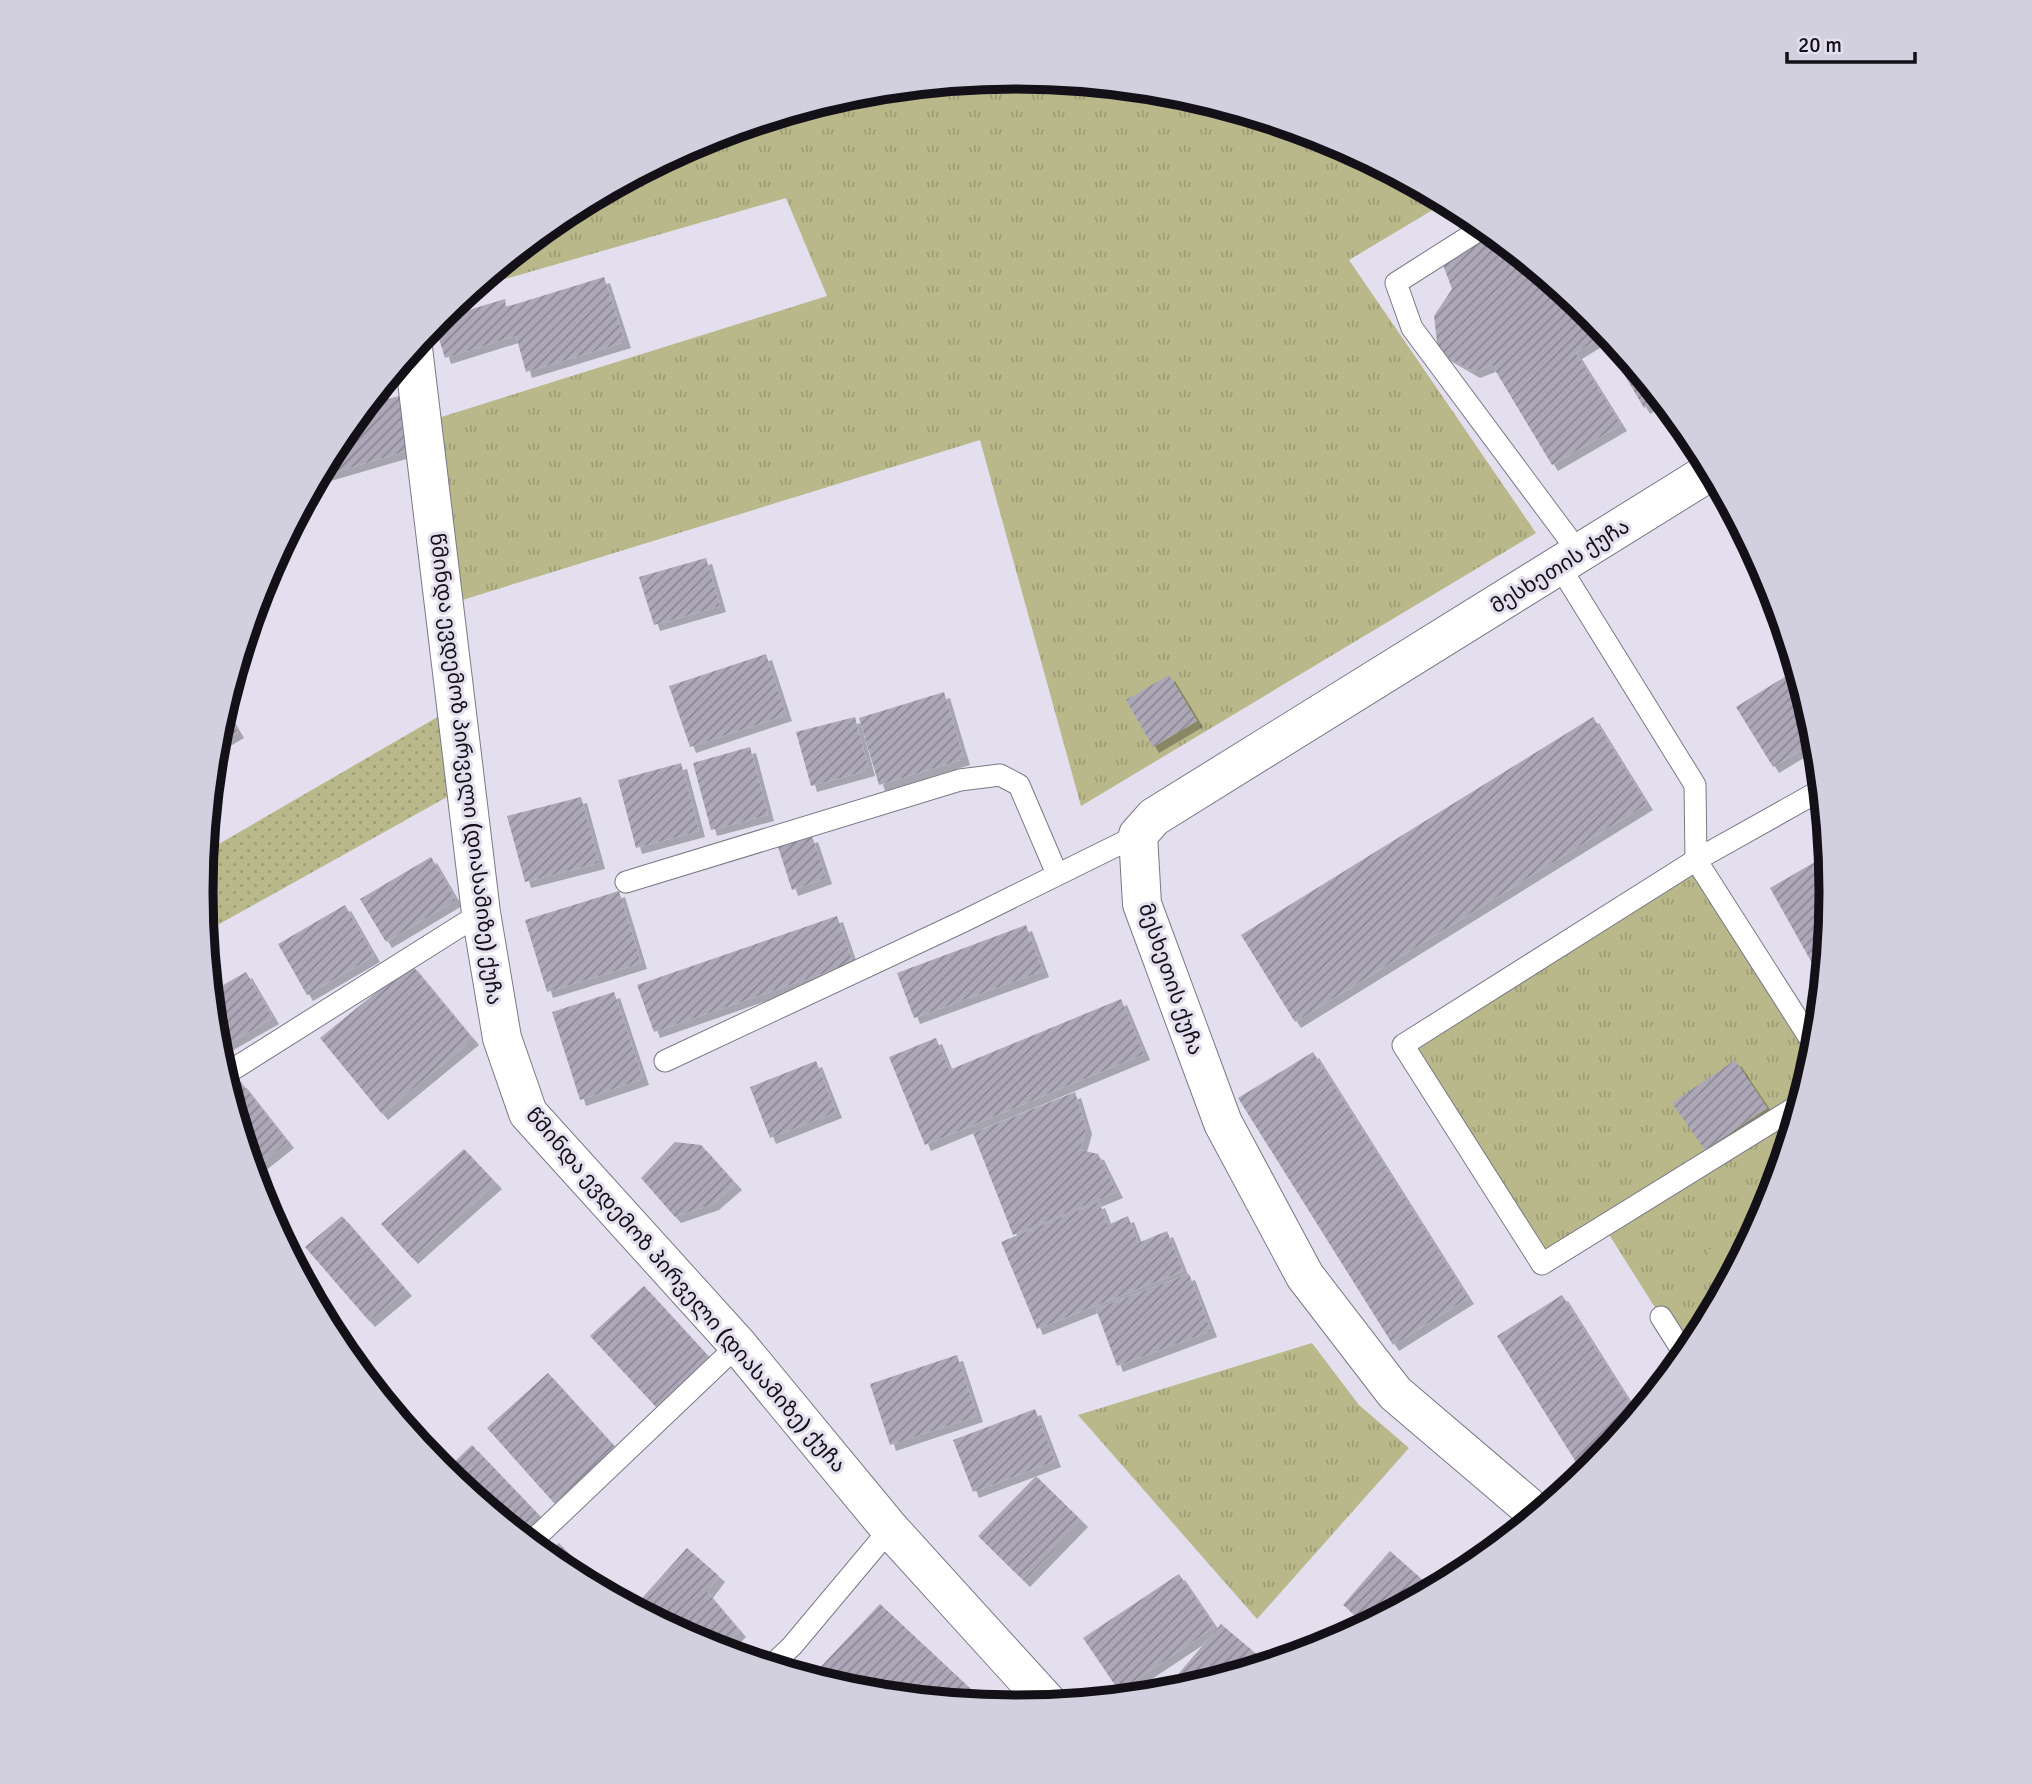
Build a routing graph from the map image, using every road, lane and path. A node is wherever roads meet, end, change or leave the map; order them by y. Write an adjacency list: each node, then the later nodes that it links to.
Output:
1 (1474, 233): 4 (lane)
2 (415, 359): 10 (street, წმინდა ევდემოზ პირველი (დიასამიზე) ქუჩა)
3 (1702, 477): 4 (street, მესხეთის ქუჩა)
4 (1570, 561): 6 (street, მესხეთის ქუჩა); 7 (lane)
5 (1813, 795): 7 (lane)
6 (1138, 835): 8 (lane); 18 (street, მესხეთის ქუჩა)
7 (1696, 860): 11 (lane); 14 (lane)
8 (1057, 874): 9 (lane); 12 (lane)
9 (626, 882)
10 (481, 913): 13 (lane); 16 (street, წმინდა ევდემოზ პირველი (დიასამიზე) ქუჩა)
11 (1806, 1032)
12 (665, 1062)
13 (234, 1069)
14 (1787, 1112)
15 (1661, 1317): 17 (lane)
16 (738, 1345): 19 (street, წმინდა ევდემოზ პირველი (დიასამიზე) ქუჩა); 20 (lane)
17 (1678, 1345)
18 (1530, 1508)
19 (890, 1529): 21 (lane); 22 (street, წმინდა ევდემოზ პირველი (დიასამიზე) ქუჩა)
20 (537, 1536)
21 (779, 1658)
22 (1040, 1694)

